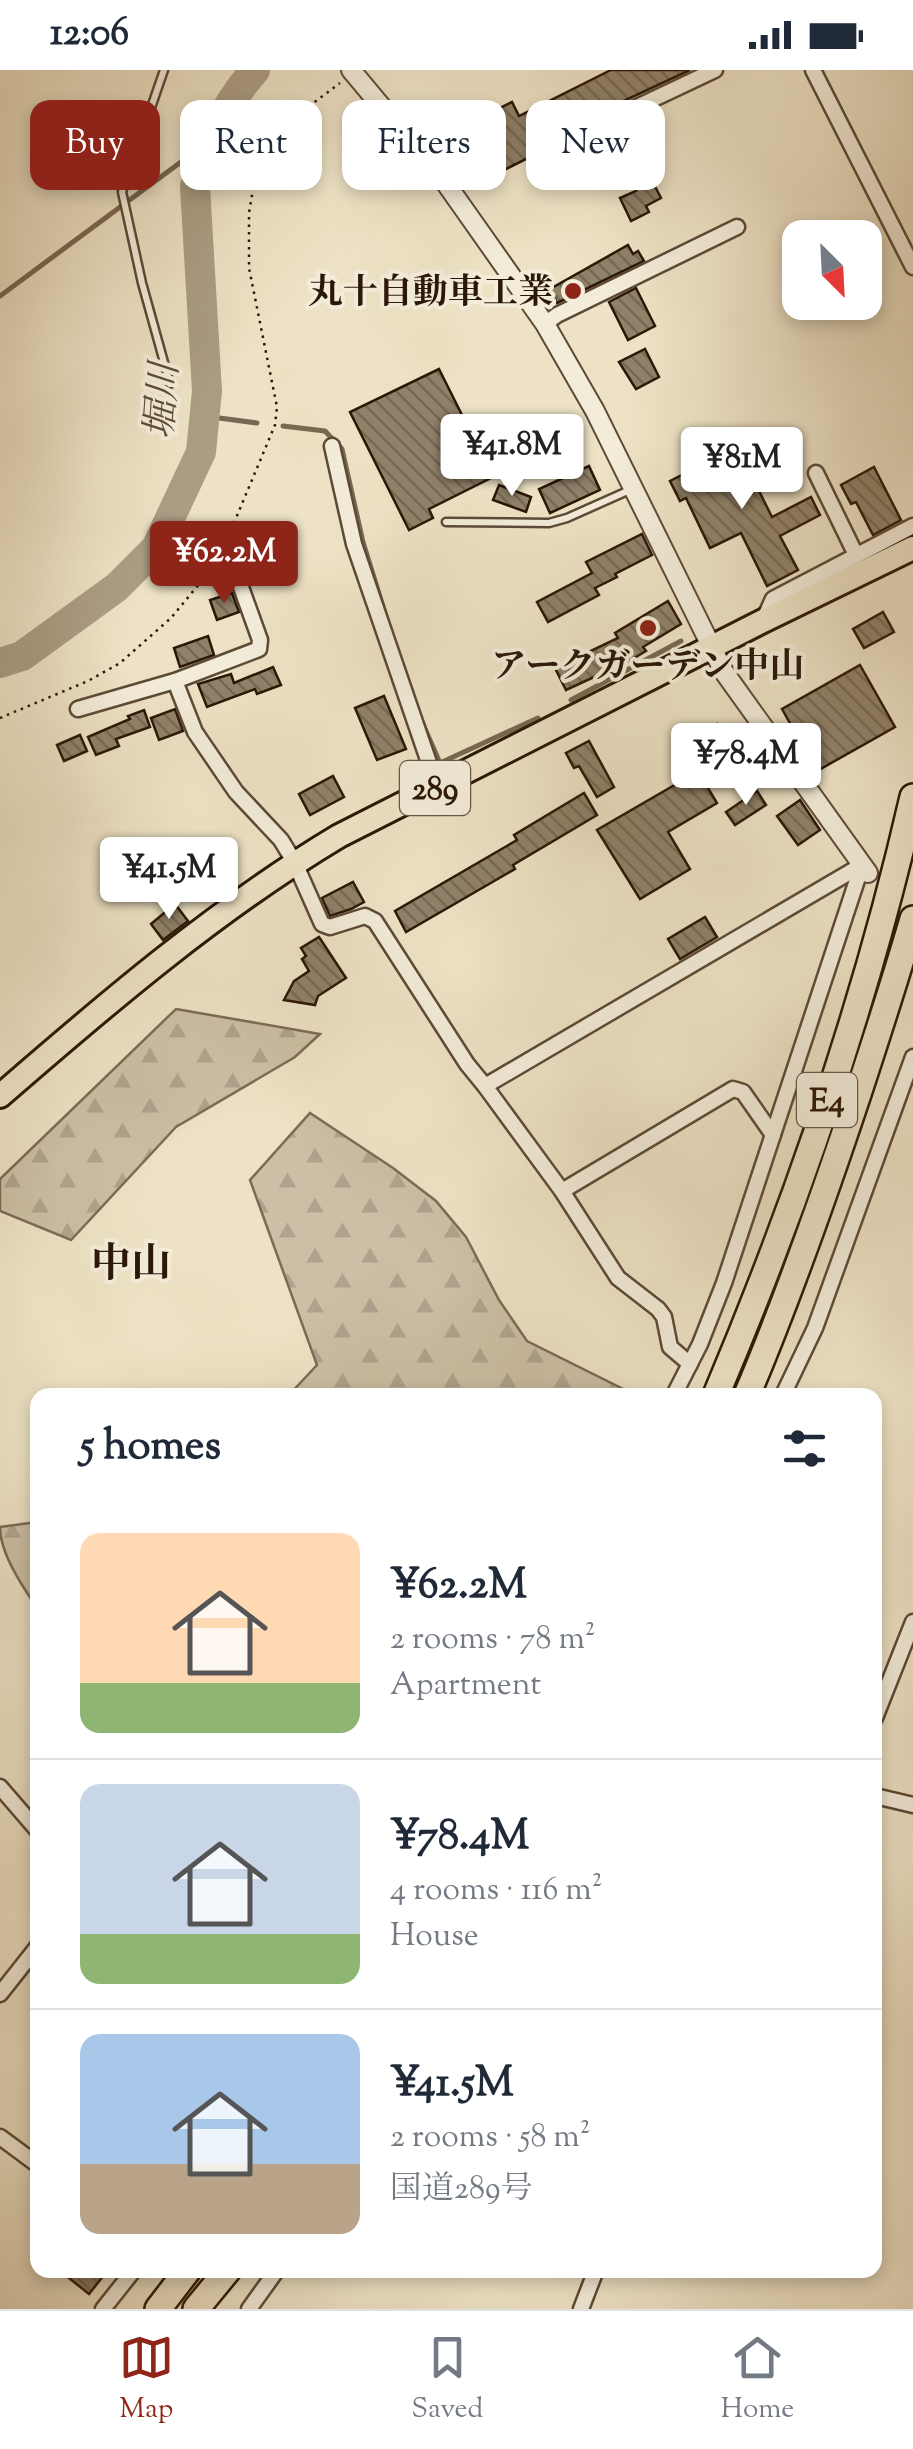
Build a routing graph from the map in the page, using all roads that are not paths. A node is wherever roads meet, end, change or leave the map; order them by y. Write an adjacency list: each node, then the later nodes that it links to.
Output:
1 (164, 70): 9 (lane)
2 (715, 70): 5 (street)
3 (813, 70): 7 (street)
4 (354, 71): 8 (street)
5 (652, 100)
6 (737, 227): 8 (street)
7 (913, 268)
8 (545, 324): 12 (street)
9 (170, 384)
10 (332, 446): 22 (street)
11 (816, 472): 16 (street)
12 (633, 488): 13 (lane); 19 (street)
13 (446, 522)
14 (913, 526): 16 (street)
15 (913, 548): 18 (highway, 289)
16 (856, 555): 18 (street)
17 (237, 576): 20 (street)
18 (763, 621): 19 (highway, 289)
19 (712, 649): 22 (highway, 289); 25 (street)
20 (175, 681): 21 (street); 24 (street)
21 (78, 709)
22 (438, 786): 24 (highway, 289)
23 (913, 796): 34 (highway, E4)
24 (294, 863): 28 (street); 29 (highway, 289)
25 (865, 869): 28 (street); 30 (street)
26 (913, 919): 35 (highway, E4)
27 (913, 1057): 36 (street)
28 (486, 1086): 31 (street)
29 (0, 1096)
30 (773, 1135): 31 (street); 32 (street)
31 (562, 1192): 32 (street)
32 (690, 1364): 33 (street)
33 (678, 1388)
34 (719, 1388)
35 (750, 1388)
36 (786, 1388)
37 (913, 1622): 38 (street)
38 (882, 1700)
39 (0, 1788): 42 (street)
40 (882, 1798): 41 (street)
41 (913, 1805)
42 (30, 1821)
43 (30, 1956): 44 (street)
44 (0, 1994)
45 (0, 2136): 46 (street)
46 (30, 2159)
47 (128, 2278): 52 (street)
48 (182, 2278): 53 (highway)
49 (221, 2278): 54 (highway)
50 (271, 2278): 55 (street)
51 (593, 2278): 56 (street)
52 (104, 2309)
53 (158, 2309)
54 (196, 2309)
55 (249, 2309)
56 (580, 2309)

